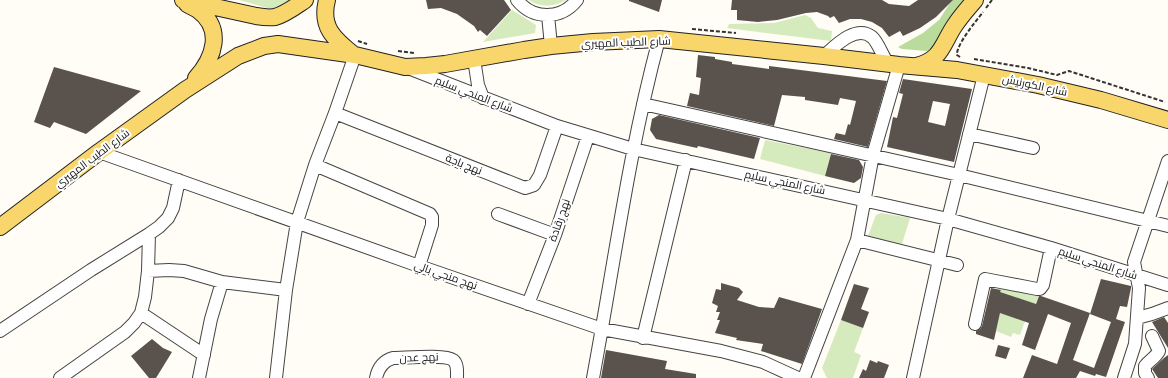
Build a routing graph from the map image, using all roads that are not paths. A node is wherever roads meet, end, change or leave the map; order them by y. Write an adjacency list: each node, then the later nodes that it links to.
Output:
1 (178, 0): 19 (main road)
2 (183, 0): 3 (main road)
3 (305, 0)
4 (327, 0): 12 (main road)
5 (517, 0): 9 (street)
6 (577, 0): 9 (street)
7 (975, 0): 16 (main road)
8 (985, 0): 15 (main road)
9 (548, 15): 11 (street)
10 (659, 39): 11 (main road, شارع الطيب المهيري); 13 (main road, شارع الطيب المهيري); 21 (street)
11 (551, 46): 14 (main road, شارع الطيب المهيري)
12 (355, 55): 17 (main road, شارع الطيب المهيري); 19 (main road, شارع الطيب المهيري); 22 (street)
13 (824, 56): 16 (main road, شارع الطيب المهيري); 16 (street)
14 (474, 59): 17 (main road, شارع الطيب المهيري); 20 (street)
15 (962, 64): 16 (main road, شارع الكورنيش); 18 (main road, شارع الكورنيش)
16 (900, 65): 30 (street)
17 (406, 67): 20 (street, شارع المنجي سليم)
18 (984, 75): 23 (main road, شارع الكورنيش); 25 (street)
19 (185, 90): 29 (main road, شارع الطيب المهيري)
20 (483, 98): 24 (street, شارع المنجي سليم)
21 (643, 104): 28 (street); 30 (street)
22 (335, 113): 24 (street, نهج باجة); 33 (street)
23 (1168, 120)
24 (557, 126): 26 (street, شارع المنجي سليم)
25 (969, 134): 27 (street); 34 (street)
26 (588, 136): 28 (street, شارع المنجي سليم); 44 (street, نهج رقادة)
27 (1033, 148)
28 (633, 150): 31 (street, شارع المنجي سليم); 60 (street)
29 (99, 152): 35 (street, نهج منجي بالي); 42 (main road, شارع الطيب المهيري)
30 (873, 155): 34 (street); 36 (street)
31 (686, 160): 36 (street, شارع المنجي سليم); 63 (street)
32 (1168, 161): 39 (street)
33 (315, 165): 40 (street); 49 (street)
34 (959, 174): 38 (street); 39 (street)
35 (179, 180): 40 (street, نهج منجي بالي); 43 (street)
36 (864, 200): 38 (street, شارع المنجي سليم); 45 (street)
37 (498, 214): 44 (street)
38 (948, 219): 46 (street, شارع المنجي سليم); 47 (street)
39 (1148, 220): 41 (street); 51 (street)
40 (296, 222): 49 (street, نهج منجي بالي); 54 (street)
41 (1168, 226)
42 (0, 227)
43 (149, 234): 50 (street); 61 (street)
44 (555, 235): 55 (street, نهج رقادة)
45 (857, 240): 47 (street); 74 (street)
46 (1051, 248): 51 (street, شارع المنجي سليم); 59 (street)
47 (939, 260): 48 (street); 75 (street)
48 (957, 265)
49 (419, 266): 55 (street, نهج منجي بالي)
50 (148, 271): 52 (street); 57 (street)
51 (1136, 275): 53 (street, شارع المنجي سليم); 58 (street)
52 (222, 282): 54 (street); 64 (street)
53 (1168, 285)
54 (286, 290): 69 (street)
55 (528, 304): 60 (street, نهج منجي بالي)
56 (1168, 308): 58 (street)
57 (141, 313): 64 (street); 67 (street)
58 (1137, 318): 65 (street)
59 (975, 324)
60 (602, 329): 63 (street, نهج منجي بالي); 72 (street)
61 (0, 331)
62 (1152, 336): 66 (street)
63 (643, 338): 73 (street, نهج منجي بالي)
64 (204, 355): 68 (street)
65 (1125, 375): 66 (street)
66 (1146, 376)
67 (60, 378)
68 (199, 378)
69 (276, 378)
70 (376, 378): 71 (street, نهج عدن)
71 (457, 378)
72 (593, 378)
73 (798, 378)
74 (804, 378)
75 (913, 378)

